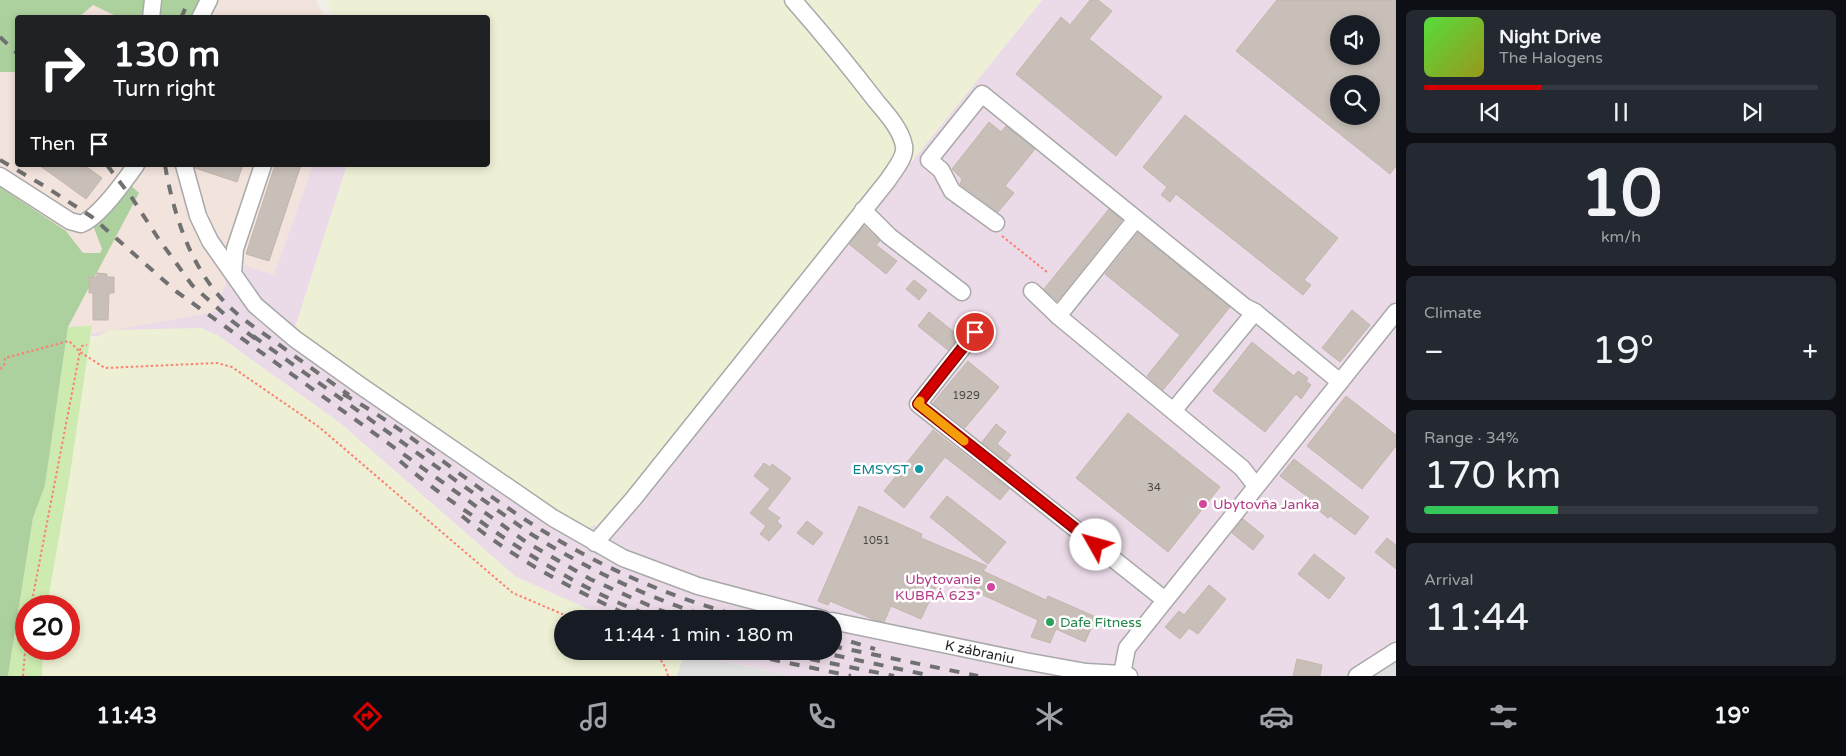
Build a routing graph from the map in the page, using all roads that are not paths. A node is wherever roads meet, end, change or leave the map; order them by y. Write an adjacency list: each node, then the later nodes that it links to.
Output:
1 (153, 0): 4 (street)
2 (209, 0): 5 (street)
3 (793, 0): 10 (street)
4 (151, 15)
5 (202, 15)
6 (135, 167): 9 (street)
7 (185, 167): 13 (street)
8 (262, 167): 13 (street)
9 (0, 176)
10 (863, 210): 15 (street); 23 (street)
11 (1136, 219): 12 (street); 16 (street); 18 (street)
12 (998, 229)
13 (233, 272): 23 (street)
14 (1032, 291): 18 (street)
15 (962, 292)
16 (1250, 310): 20 (street); 21 (street)
17 (1396, 312): 20 (street)
18 (1058, 316): 21 (street)
19 (975, 332): 24 (street)
20 (1340, 382): 22 (street)
21 (1172, 405): 22 (street)
22 (1256, 486): 24 (street)
23 (595, 543): 25 (street)
24 (1165, 600): 28 (street)
25 (788, 610)
26 (842, 623): 30 (street, K zábraniu)
27 (1128, 627): 28 (street)
28 (1121, 651): 30 (street)
29 (1396, 651): 31 (street)
30 (1125, 675)
31 (1356, 676)

